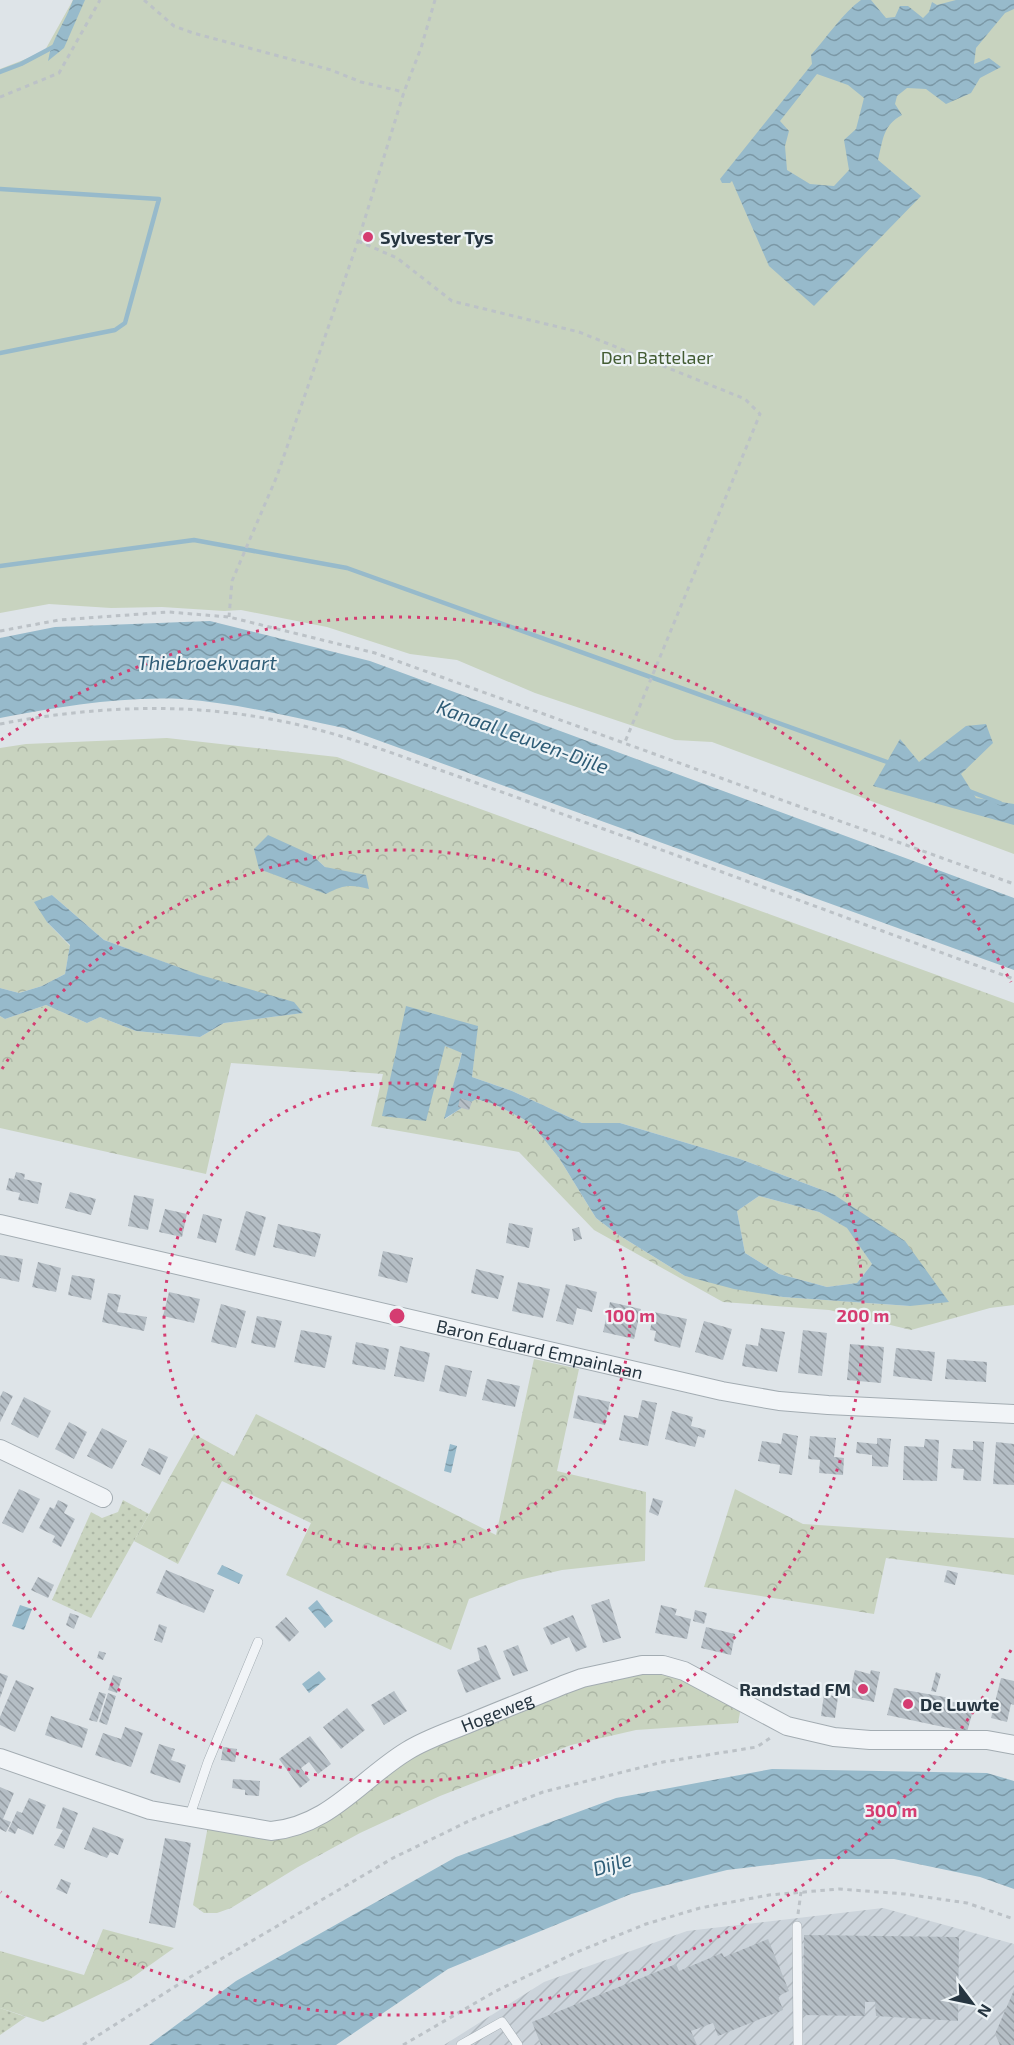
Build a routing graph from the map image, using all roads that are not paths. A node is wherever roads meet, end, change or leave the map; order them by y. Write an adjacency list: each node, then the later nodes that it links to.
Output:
1 (0, 1224): 2 (street, Baron Eduard Empainlaan)
2 (1014, 1414)
3 (0, 1449): 4 (street)
4 (103, 1498)
5 (258, 1642): 8 (lane)
6 (1014, 1745): 8 (street, Hogeweg)
7 (0, 1758): 8 (street, Hogeweg)
8 (189, 1818)
9 (797, 1926): 12 (lane)
10 (461, 2045): 11 (lane)
11 (518, 2045)
12 (798, 2045)

